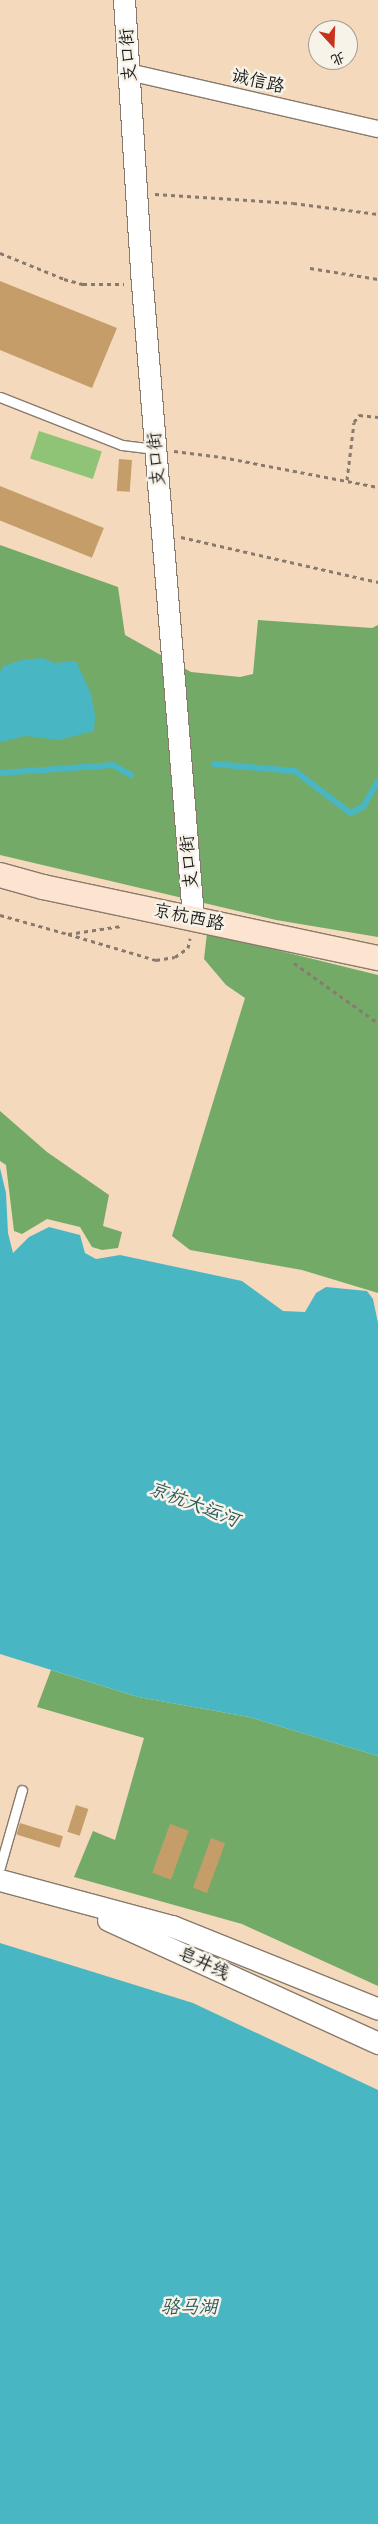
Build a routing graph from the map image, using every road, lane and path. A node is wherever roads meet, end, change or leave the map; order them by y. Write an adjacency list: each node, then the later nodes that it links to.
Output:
1 (124, 0): 2 (street, 支口街)
2 (129, 72): 3 (street, 诚信路); 4 (street, 支口街)
3 (378, 129)
4 (136, 193): 5 (path); 9 (street, 支口街)
5 (378, 214)
6 (0, 254): 9 (path)
7 (310, 268): 8 (path)
8 (378, 279)
9 (142, 284): 12 (street, 支口街)
10 (0, 397): 12 (lane)
11 (378, 418): 13 (path)
12 (155, 449): 13 (path); 15 (street, 支口街)
13 (347, 480): 14 (path)
14 (378, 487)
15 (162, 532): 16 (path); 19 (street, 支口街)
16 (378, 582)
17 (0, 874): 19 (main road, 京杭西路)
18 (0, 915): 21 (path)
19 (193, 917): 21 (path); 23 (main road, 京杭西路)
20 (128, 925): 21 (path)
21 (68, 934)
22 (286, 957): 24 (path)
23 (378, 958)
24 (378, 1023)
25 (22, 1790): 26 (lane)
26 (0, 1867)
27 (0, 1880): 28 (street, 皂井线)
28 (27, 1887): 29 (street, 皂井线); 30 (street, 皂井线)
29 (378, 2009)
30 (378, 2043)

